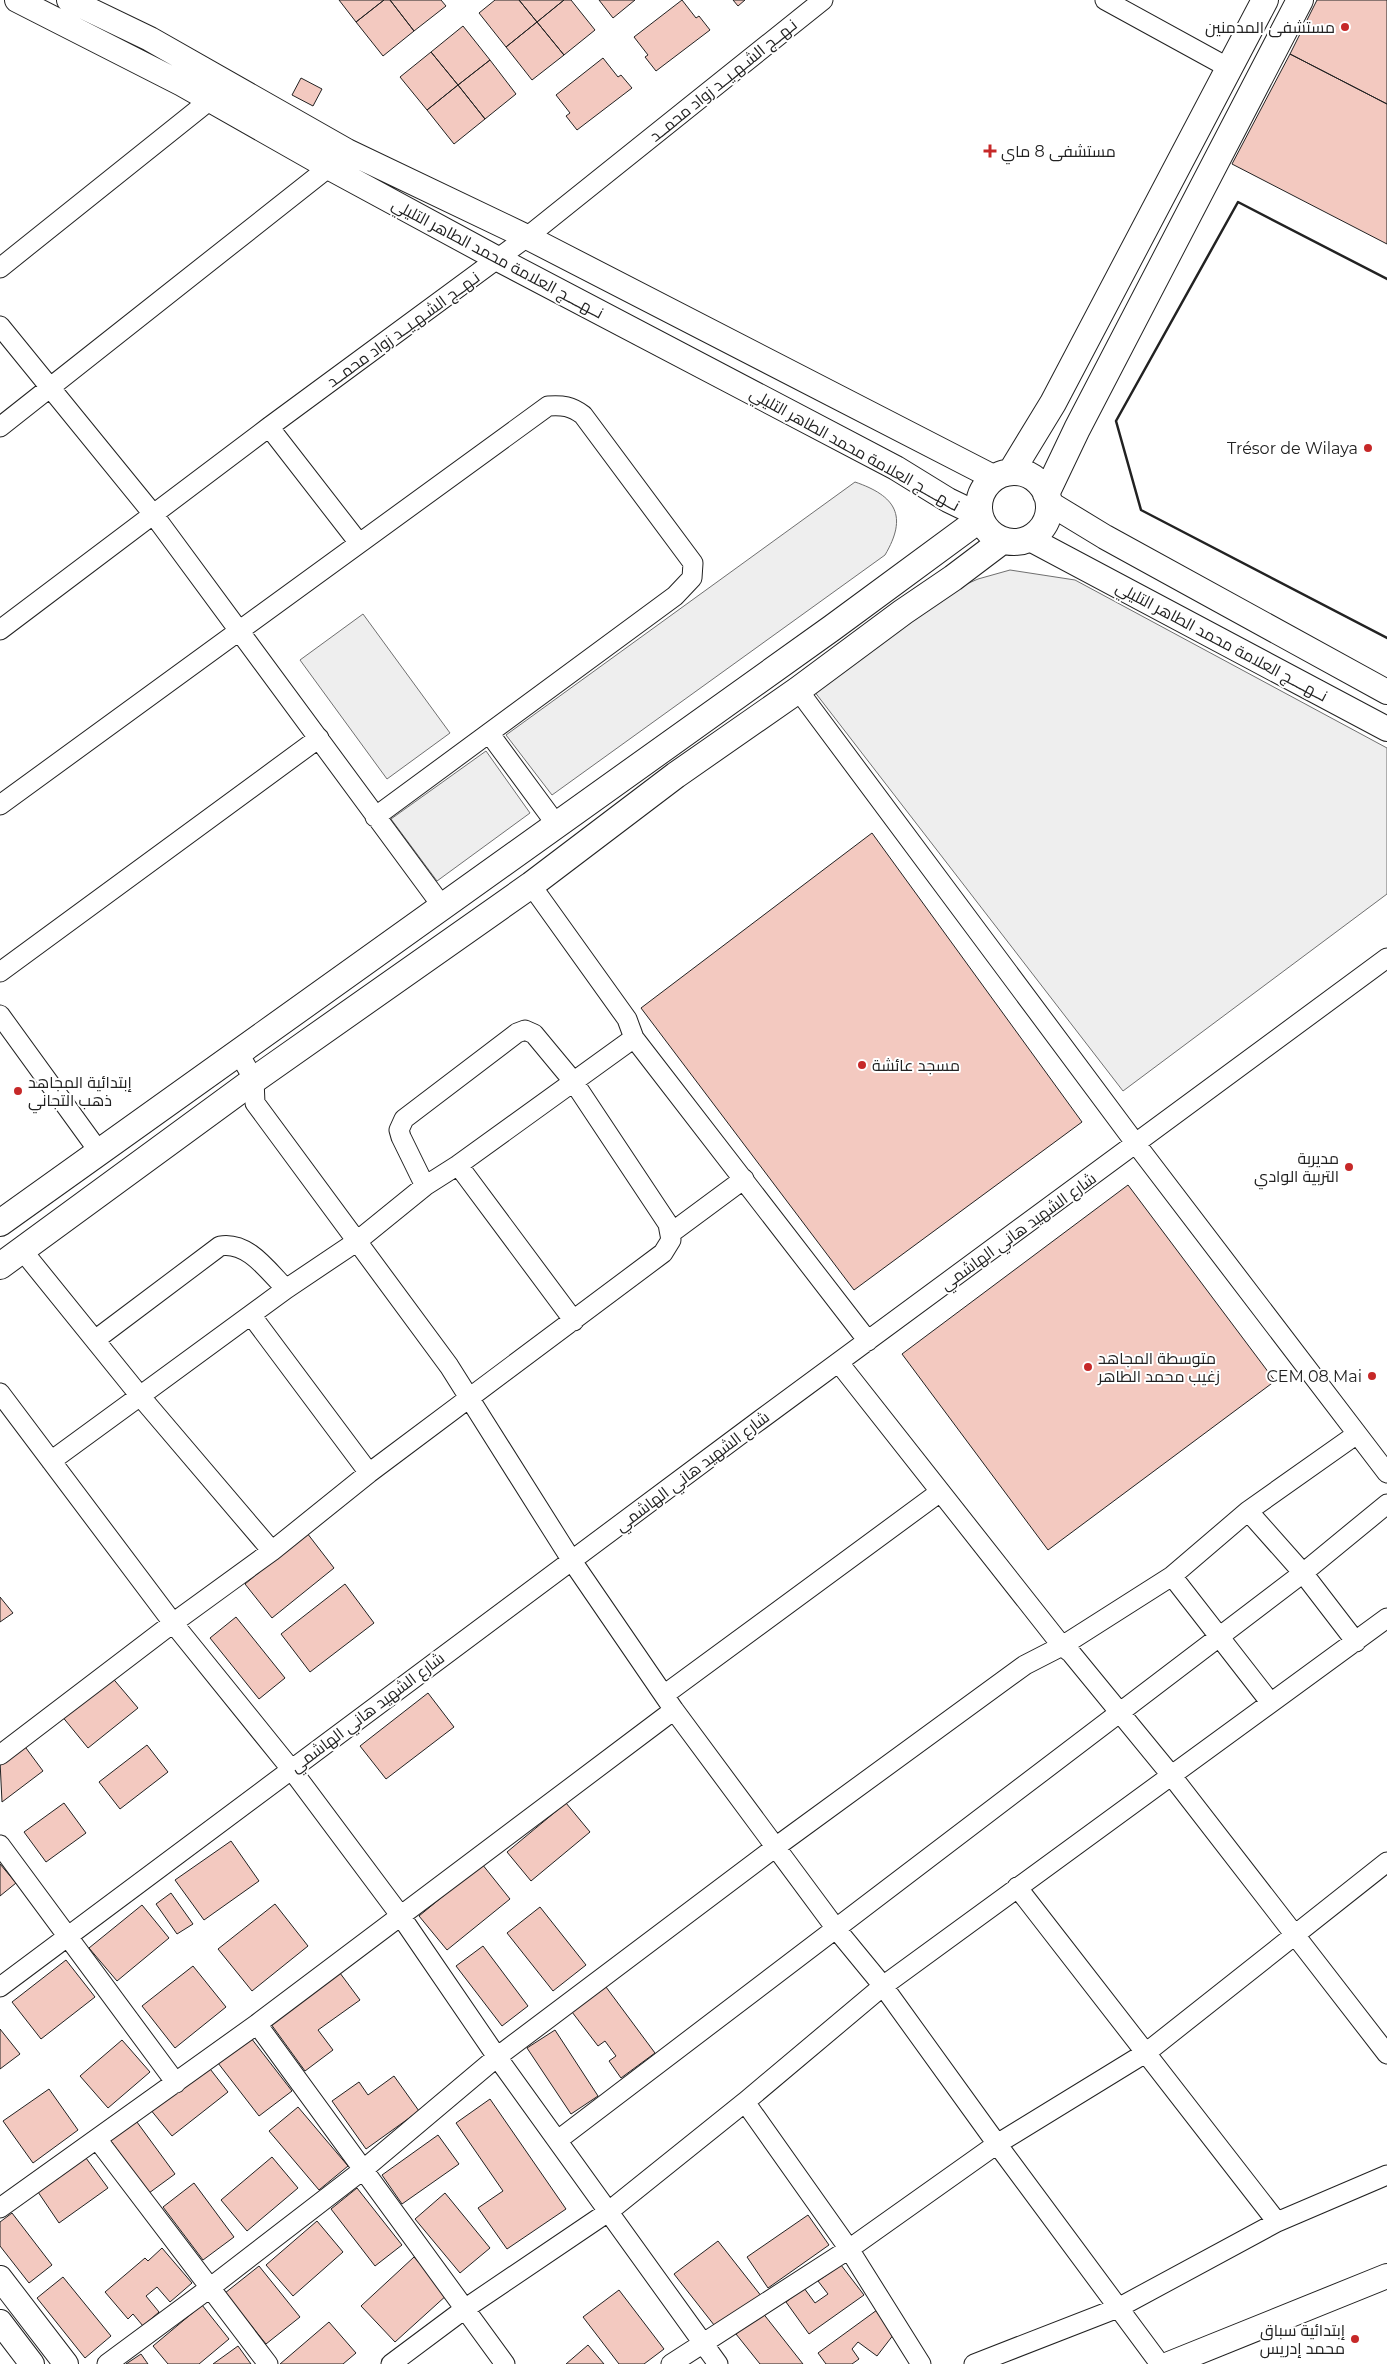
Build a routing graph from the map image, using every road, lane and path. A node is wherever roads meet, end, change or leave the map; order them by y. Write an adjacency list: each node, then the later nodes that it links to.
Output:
1 (17, 0): 9 (street, نــهــــج العلامة محمد الطاهر التليلي)
2 (69, 0): 10 (street, نــهــــج العلامة محمد الطاهر التليلي)
3 (823, 0): 12 (street, نـهــج الشـهـيــد زواد محمــد)
4 (1105, 0): 7 (street)
5 (1264, 0): 8 (main road)
6 (1300, 0): 20 (main road)
7 (1133, 7): 8 (street)
8 (1229, 68): 19 (main road)
9 (210, 100): 11 (street, نــهــــج العلامة محمد الطاهر التليلي); 14 (street)
10 (347, 151): 11 (street); 12 (street, نــهــــج العلامة محمد الطاهر التليلي)
11 (330, 168): 13 (street, نــهــــج العلامة محمد الطاهر التليلي); 16 (street)
12 (527, 237): 13 (street, نـهــج الشـهـيــد زواد محمــد); 19 (street, نــهــــج العلامة محمد الطاهر التليلي)
13 (498, 259): 18 (street, نـهــج الشـهـيــد زواد محمــد); 22 (street, نــهــــج العلامة محمد الطاهر التليلي)
14 (0, 268)
15 (0, 326): 16 (street)
16 (50, 390): 17 (street); 21 (street)
17 (0, 427)
18 (268, 427): 21 (street, نـهــج الشـهـيــد زواد محمــد); 25 (street)
19 (1003, 475): 20 (main road); 22 (main road)
20 (1048, 498): 23 (main road); 29 (street, نــهــــج العلامة محمد الطاهر التليلي)
21 (153, 514): 26 (street, نـهــج الشـهـيــد زواد محمــد); 27 (street)
22 (980, 517): 24 (main road); 35 (main road)
23 (1030, 539): 24 (main road); 30 (street, نــهــــج العلامة محمد الطاهر التليلي)
24 (1002, 541): 28 (main road)
25 (360, 543): 27 (street); 31 (street)
26 (0, 630)
27 (241, 632): 32 (street); 33 (street)
28 (798, 690): 36 (main road); 46 (street)
29 (1387, 692)
30 (1387, 729)
31 (489, 733): 34 (street); 35 (street)
32 (319, 738): 34 (street); 39 (street)
33 (0, 805)
34 (375, 817): 37 (street)
35 (556, 824): 37 (main road)
36 (531, 885): 41 (street); 45 (main road)
37 (442, 906): 42 (main road)
38 (1387, 958): 46 (street, شارع الشهيد هاني الهاشمي)
39 (0, 972)
40 (0, 1015): 47 (street)
41 (634, 1038): 44 (street); 49 (street)
42 (238, 1052): 43 (main road); 45 (street)
43 (214, 1069): 45 (street); 47 (main road)
44 (574, 1081): 48 (street); 50 (street); 52 (street)
45 (247, 1093): 53 (street); 54 (main road)
46 (1136, 1144): 60 (street, شارع الشهيد هاني الهاشمي); 65 (street)
47 (100, 1153): 51 (main road)
48 (458, 1165): 50 (street); 58 (street)
49 (744, 1179): 52 (street); 60 (street)
50 (425, 1186): 53 (street)
51 (0, 1223)
52 (671, 1233): 58 (street)
53 (356, 1242): 56 (street); 64 (street)
54 (22, 1250): 55 (main road); 59 (street)
55 (0, 1266)
56 (286, 1289): 57 (street); 59 (street)
57 (251, 1315): 63 (street); 67 (street)
58 (574, 1321): 64 (street)
59 (95, 1340): 63 (street)
60 (868, 1341): 61 (street, شارع الشهيد هاني الهاشمي)
61 (839, 1363): 69 (street); 73 (street, شارع الشهيد هاني الهاشمي)
62 (0, 1394): 66 (street)
63 (140, 1396): 66 (street); 72 (street)
64 (471, 1399): 67 (street); 73 (street)
65 (1357, 1434): 68 (street); 71 (street)
66 (51, 1462): 77 (street)
67 (369, 1473): 72 (street)
68 (1387, 1473)
69 (940, 1492): 80 (street); 82 (street)
70 (1387, 1504): 74 (street)
71 (1248, 1511): 74 (street); 75 (street)
72 (272, 1551): 77 (street)
73 (572, 1561): 82 (street); 85 (street, شارع الشهيد هاني الهاشمي)
74 (1303, 1574): 78 (street); 79 (street)
75 (1172, 1576): 78 (street); 80 (street)
76 (1387, 1618): 79 (street)
77 (173, 1622): 84 (street); 85 (street)
78 (1220, 1635): 81 (street); 83 (street)
79 (1356, 1642): 81 (street)
80 (1062, 1646): 83 (street); 88 (street)
81 (1270, 1702): 86 (street)
82 (669, 1703): 88 (street); 91 (street)
83 (1118, 1712): 86 (street); 92 (street)
84 (0, 1755)
85 (291, 1769): 91 (street); 94 (street, شارع الشهيد هاني الهاشمي)
86 (1171, 1775): 90 (street); 93 (street)
87 (0, 1845): 94 (street)
88 (777, 1846): 92 (street); 100 (street)
89 (1387, 1862): 93 (street)
90 (1017, 1887): 95 (street); 98 (street)
91 (400, 1915): 97 (street); 100 (street)
92 (837, 1930): 95 (street); 104 (street)
93 (1295, 1936): 98 (street); 99 (street)
94 (68, 1938): 96 (street, شارع الشهيد هاني الهاشمي); 101 (street)
95 (883, 1986): 102 (street); 105 (street)
96 (0, 1987)
97 (257, 2024): 101 (street); 106 (street)
98 (1147, 2052): 105 (street); 110 (street)
99 (1387, 2054)
100 (497, 2057): 104 (street); 106 (street)
101 (176, 2083): 103 (street)
102 (745, 2102): 109 (street); 111 (street)
103 (97, 2140): 108 (street); 114 (street)
104 (558, 2140): 109 (street)
105 (997, 2144): 111 (street); 116 (street)
106 (364, 2169): 114 (street); 115 (street)
107 (1387, 2175): 110 (street)
108 (0, 2208)
109 (608, 2212): 115 (street); 118 (street)
110 (1277, 2222): 116 (street)
111 (848, 2249): 118 (street); 127 (street)
112 (1387, 2276): 130 (street)
113 (0, 2278): 120 (street)
114 (211, 2287): 121 (street); 122 (street)
115 (466, 2308): 123 (street); 124 (street)
116 (1118, 2308): 128 (street); 129 (street)
117 (0, 2322): 119 (street)
118 (705, 2344): 125 (street); 126 (street)
119 (32, 2364)
120 (66, 2364)
121 (106, 2364)
122 (268, 2364)
123 (391, 2364)
124 (505, 2364)
125 (672, 2364)
126 (718, 2364)
127 (921, 2364)
128 (974, 2364)
129 (1160, 2364)
130 (1169, 2364)

